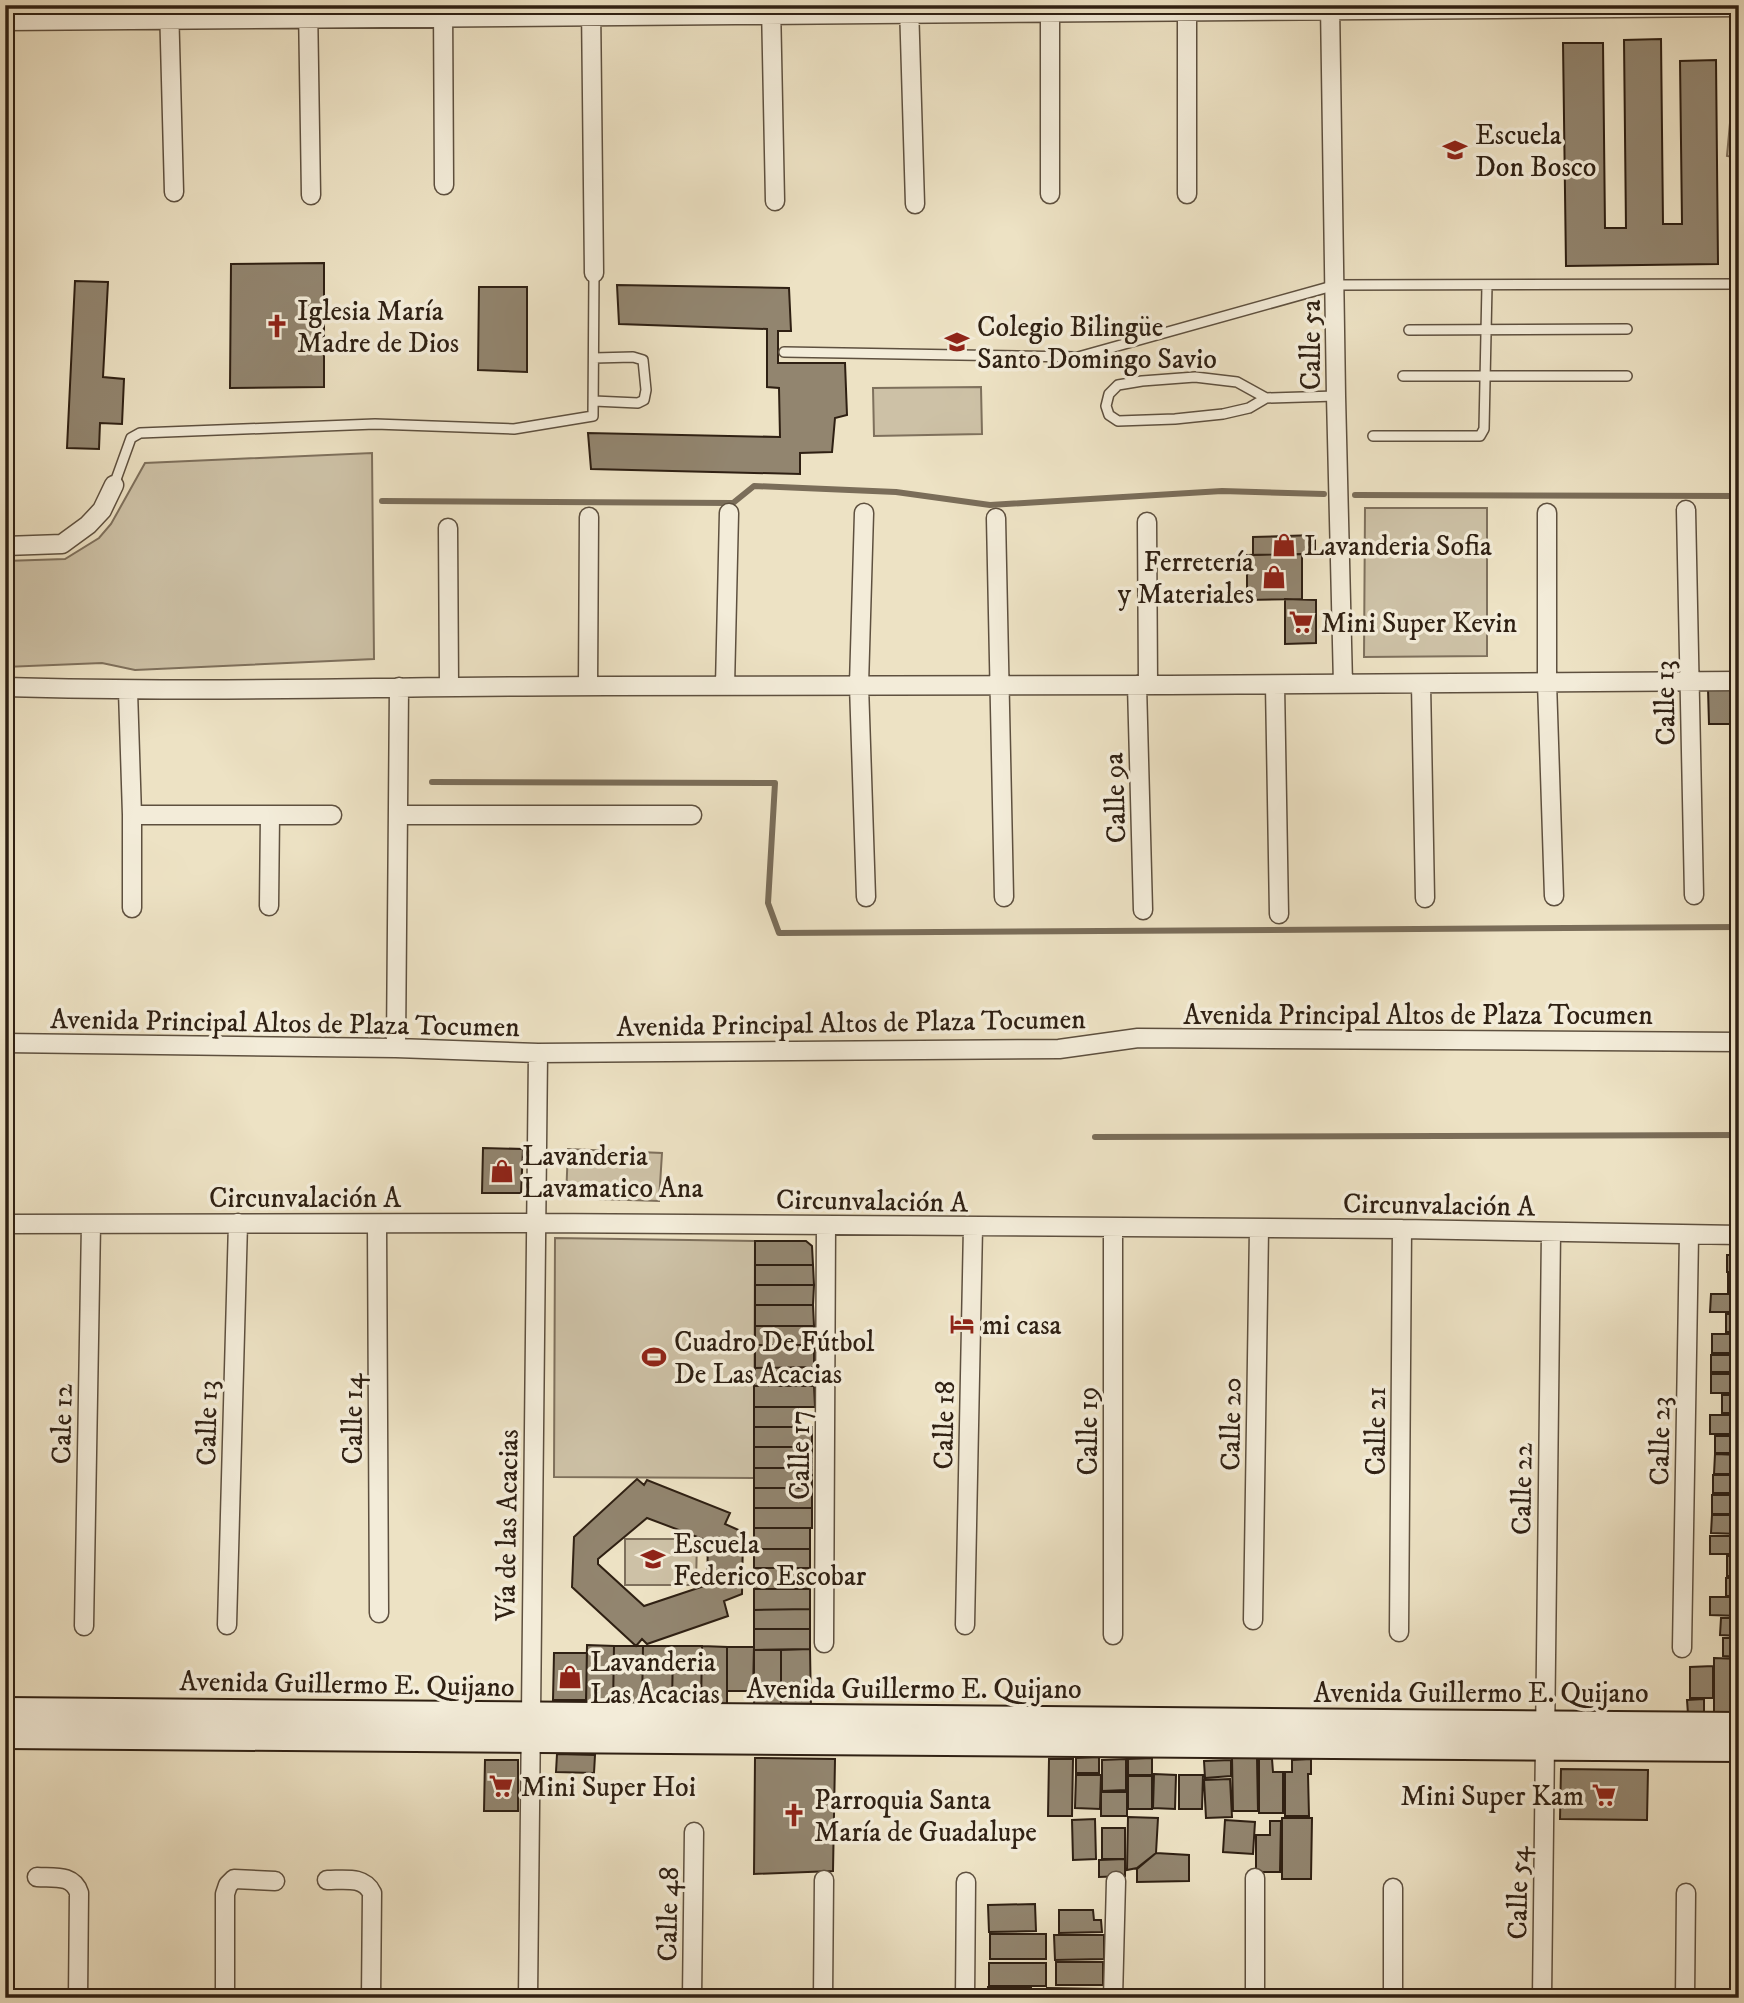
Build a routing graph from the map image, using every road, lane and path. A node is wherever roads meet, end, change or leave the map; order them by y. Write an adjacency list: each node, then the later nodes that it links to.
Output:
1 (1518, 7): 2 (street); 4 (street)
2 (1654, 7): 3 (street)
3 (1739, 7)
4 (1330, 8): 6 (street); 24 (street, Calle 5a)
5 (1050, 9): 6 (street); 7 (street); 17 (street)
6 (1187, 9): 18 (street)
7 (909, 10): 9 (street); 21 (street)
8 (443, 11): 11 (street); 13 (street); 15 (street)
9 (771, 11): 11 (street); 20 (street)
10 (169, 12): 12 (street); 13 (street); 16 (street)
11 (591, 12): 22 (street)
12 (30, 13): 14 (street)
13 (308, 13): 19 (street)
14 (5, 22)
15 (444, 185)
16 (174, 192)
17 (1050, 194)
18 (1187, 194)
19 (311, 195)
20 (775, 201)
21 (915, 204)
22 (594, 273): 30 (lane)
23 (1739, 284): 25 (lane)
24 (1336, 285): 25 (lane); 29 (lane); 34 (street, Calle 5a)
25 (1487, 285): 26 (lane)
26 (1486, 329): 27 (lane); 28 (lane); 33 (lane)
27 (1627, 329)
28 (1409, 330)
29 (785, 352)
30 (594, 358): 36 (lane); 36 (lane)
31 (1403, 376): 33 (lane)
32 (1627, 376): 33 (lane)
33 (1485, 377): 37 (lane)
34 (1336, 396): 35 (lane); 51 (street, Calle 5a)
35 (1266, 397): 35 (lane)
36 (594, 401): 38 (lane)
37 (1373, 436)
38 (114, 485): 47 (street)
39 (1686, 510): 48 (street, Calle 13)
40 (729, 513): 53 (street)
41 (864, 513): 54 (street)
42 (1547, 513): 50 (street)
43 (589, 517): 59 (street)
44 (996, 518): 55 (street)
45 (1147, 522): 56 (street, Calle 9a)
46 (448, 528): 58 (street)
47 (5, 546)
48 (1690, 681): 49 (street); 50 (street); 68 (street, Calle 13)
49 (1739, 681)
50 (1547, 682): 52 (street); 69 (street)
51 (1343, 684): 52 (street); 57 (street)
52 (1421, 684): 72 (street)
53 (725, 685): 54 (street); 59 (street)
54 (859, 685): 55 (street); 70 (street)
55 (999, 685): 56 (street); 71 (street)
56 (1143, 685): 57 (street); 75 (street, Calle 9a)
57 (1275, 685): 76 (street)
58 (449, 686): 59 (street); 61 (street)
59 (588, 686)
60 (5, 687): 62 (street)
61 (399, 687): 62 (street); 66 (street)
62 (128, 691): 63 (street)
63 (132, 815): 64 (street); 74 (street)
64 (270, 815): 65 (street); 73 (street)
65 (332, 815)
66 (398, 815): 67 (street); 79 (street)
67 (692, 815)
68 (1694, 895)
69 (1554, 896)
70 (866, 897)
71 (1004, 897)
72 (1425, 898)
73 (269, 906)
74 (132, 908)
75 (1143, 910)
76 (1279, 914)
77 (1739, 1042): 80 (street, Avenida Principal Altos de Plaza Tocumen)
78 (5, 1043): 79 (street, Avenida Principal Altos de Plaza Tocumen)
79 (396, 1048): 80 (street, Avenida Principal Altos de Plaza Tocumen)
80 (538, 1053): 82 (street, Vía de las Acacias)
81 (238, 1223): 84 (street, Circunvalación A); 85 (street, Circunvalación A); 96 (street, Calle 13)
82 (535, 1223): 85 (street, Circunvalación A); 86 (street, Circunvalación A); 106 (street, Vía de las Acacias)
83 (5, 1224): 84 (street, Circunvalación A)
84 (91, 1224): 98 (street, Cale 12)
85 (377, 1224): 94 (street, Calle 14)
86 (826, 1225): 87 (street, Circunvalación A); 101 (street, Calle 17)
87 (973, 1227): 88 (street, Circunvalación A); 97 (street, Calle 18)
88 (1113, 1228): 89 (street, Circunvalación A); 100 (street, Calle 19)
89 (1259, 1229): 90 (street, Circunvalación A); 95 (street, Calle 20)
90 (1402, 1229): 91 (street, Circunvalación A); 99 (street, Calle 21)
91 (1551, 1232): 92 (street, Circunvalación A); 108 (street, Calle 22)
92 (1689, 1235): 93 (street, Circunvalación A); 102 (street, Calle 23)
93 (1739, 1235)
94 (379, 1613)
95 (1253, 1620)
96 (227, 1625)
97 (965, 1625)
98 (84, 1626)
99 (1399, 1632)
100 (1113, 1635)
101 (824, 1643)
102 (1682, 1648)
103 (5, 1711): 104 (street, Avenida Guillermo E. Quijano)
104 (285, 1725): 106 (street, Avenida Guillermo E. Quijano); 107 (street, Avenida Guillermo E. Quijano)
105 (1739, 1726): 108 (street, Avenida Guillermo E. Quijano)
106 (529, 1727): 108 (street, Avenida Guillermo E. Quijano); 123 (street, Vía de las Acacias)
107 (5, 1735)
108 (1545, 1735): 109 (street, Avenida Guillermo E. Quijano); 130 (street, Calle 54)
109 (1739, 1748)
110 (694, 1832): 124 (street, Calle 48)
111 (37, 1877): 120 (street)
112 (1255, 1878): 128 (street)
113 (327, 1880): 122 (street)
114 (824, 1880): 125 (street)
115 (275, 1881): 121 (street)
116 (1116, 1881): 127 (street)
117 (966, 1882): 126 (street)
118 (1393, 1888): 129 (street)
119 (1686, 1893): 131 (street)
120 (78, 1998)
121 (225, 1998)
122 (371, 1998)
123 (528, 1998)
124 (692, 1998)
125 (823, 1998)
126 (965, 1998)
127 (1113, 1998)
128 (1255, 1998)
129 (1393, 1998)
130 (1542, 1998)
131 (1685, 1998)

